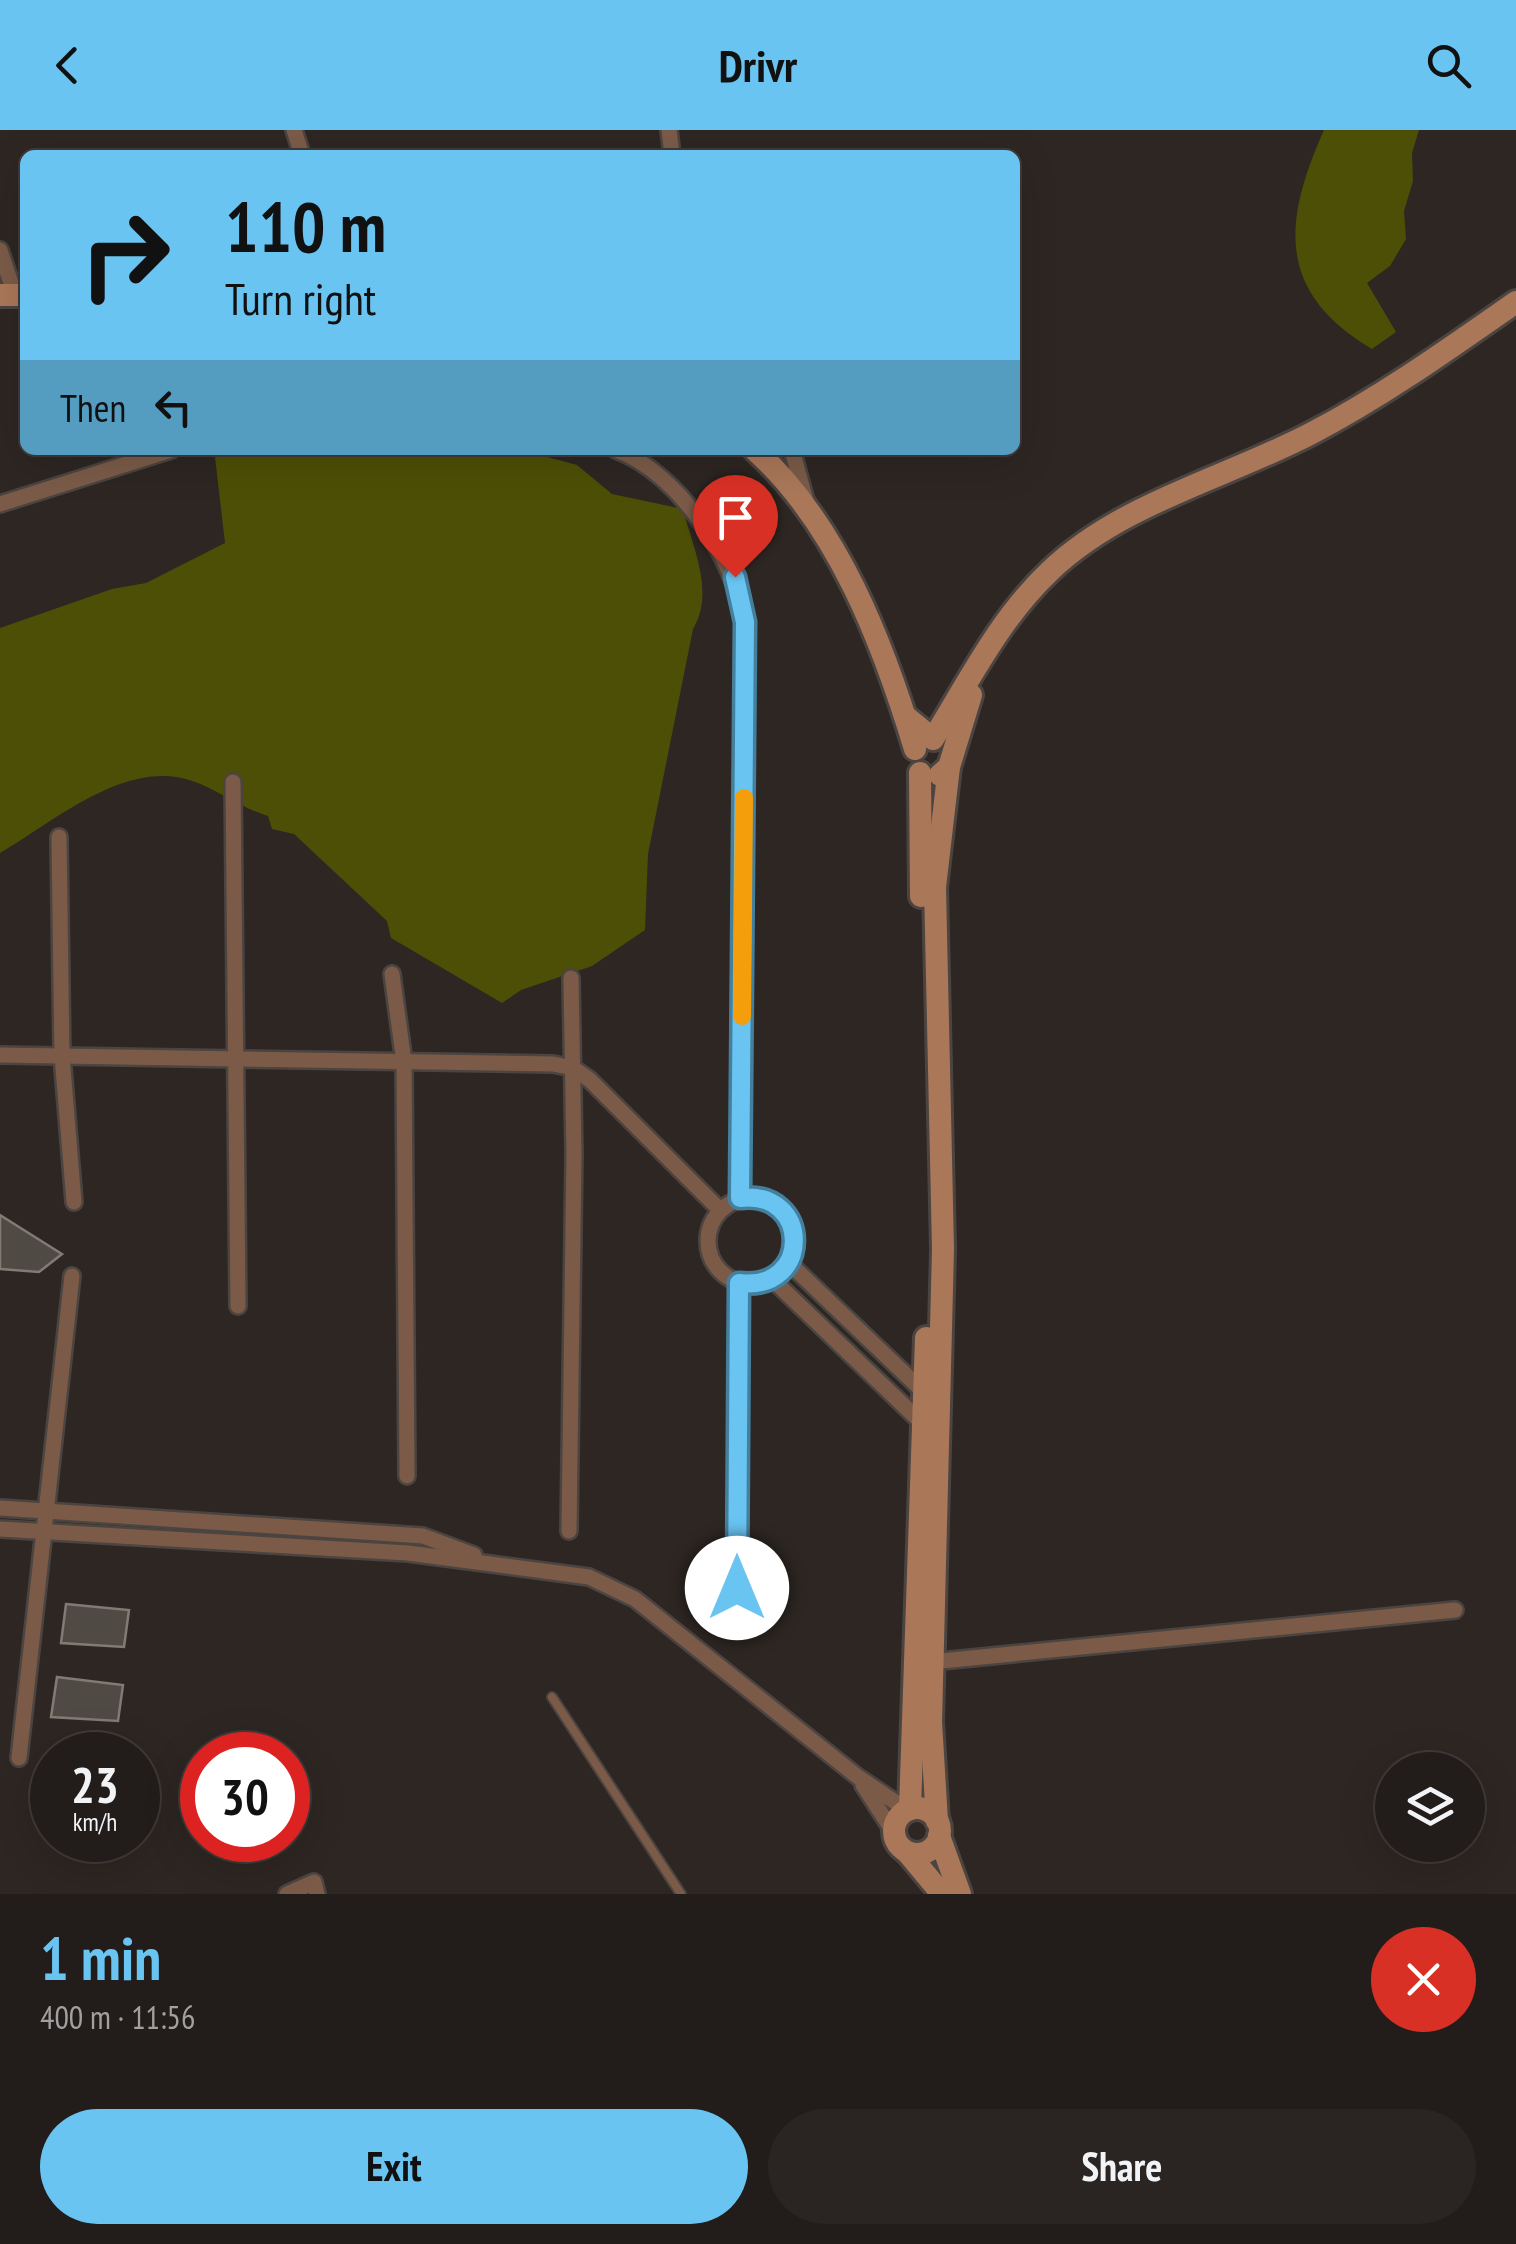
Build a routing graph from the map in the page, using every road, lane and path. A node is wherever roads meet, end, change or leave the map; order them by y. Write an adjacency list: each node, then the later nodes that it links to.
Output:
1 (0, 250): 2 (street)
2 (13, 295)
3 (1516, 302): 10 (street)
4 (155, 455): 8 (street)
5 (627, 455): 20 (street)
6 (759, 455): 9 (street)
7 (793, 455): 9 (street)
8 (0, 504)
9 (808, 510): 10 (street)
10 (937, 752): 30 (street); 30 (street)
11 (233, 782): 17 (street)
12 (60, 838): 16 (street)
13 (392, 974): 18 (street)
14 (571, 978): 19 (street)
15 (0, 1055): 16 (street)
16 (62, 1056): 17 (street); 21 (street)
17 (232, 1058): 18 (street); 28 (street)
18 (404, 1062): 19 (street); 32 (street)
19 (574, 1068): 22 (street); 39 (street)
20 (740, 1198): 22 (street); 23 (street)
21 (74, 1202)
22 (720, 1210): 26 (street)
23 (789, 1263): 25 (street); 27 (street)
24 (72, 1276): 34 (street)
25 (772, 1279): 26 (street); 29 (street)
26 (739, 1283): 46 (street)
27 (829, 1301): 29 (street); 30 (street)
28 (238, 1306)
29 (814, 1315): 31 (street)
30 (930, 1398): 31 (street)
31 (929, 1430): 47 (street); 51 (street)
32 (406, 1476)
33 (0, 1508): 34 (street)
34 (45, 1512): 35 (street); 40 (street)
35 (140, 1517): 36 (street); 41 (street)
36 (186, 1519): 37 (street); 42 (street)
37 (306, 1527): 43 (street); 44 (street)
38 (0, 1529): 40 (street)
39 (570, 1530)
40 (43, 1533): 41 (street); 49 (street)
41 (138, 1538): 42 (street)
42 (184, 1540): 43 (street)
43 (305, 1546): 44 (street)
44 (496, 1564): 50 (street)
45 (1455, 1610): 47 (street)
46 (737, 1626)
47 (932, 1662): 52 (street)
48 (552, 1697): 56 (lane)
49 (19, 1758)
50 (858, 1777): 51 (street); 53 (street)
51 (909, 1810): 52 (street); 53 (street)
52 (938, 1829): 53 (street); 58 (street)
53 (900, 1842): 57 (street)
54 (287, 1894): 55 (street)
55 (317, 1894)
56 (681, 1894)
57 (942, 1894)
58 (960, 1894)

